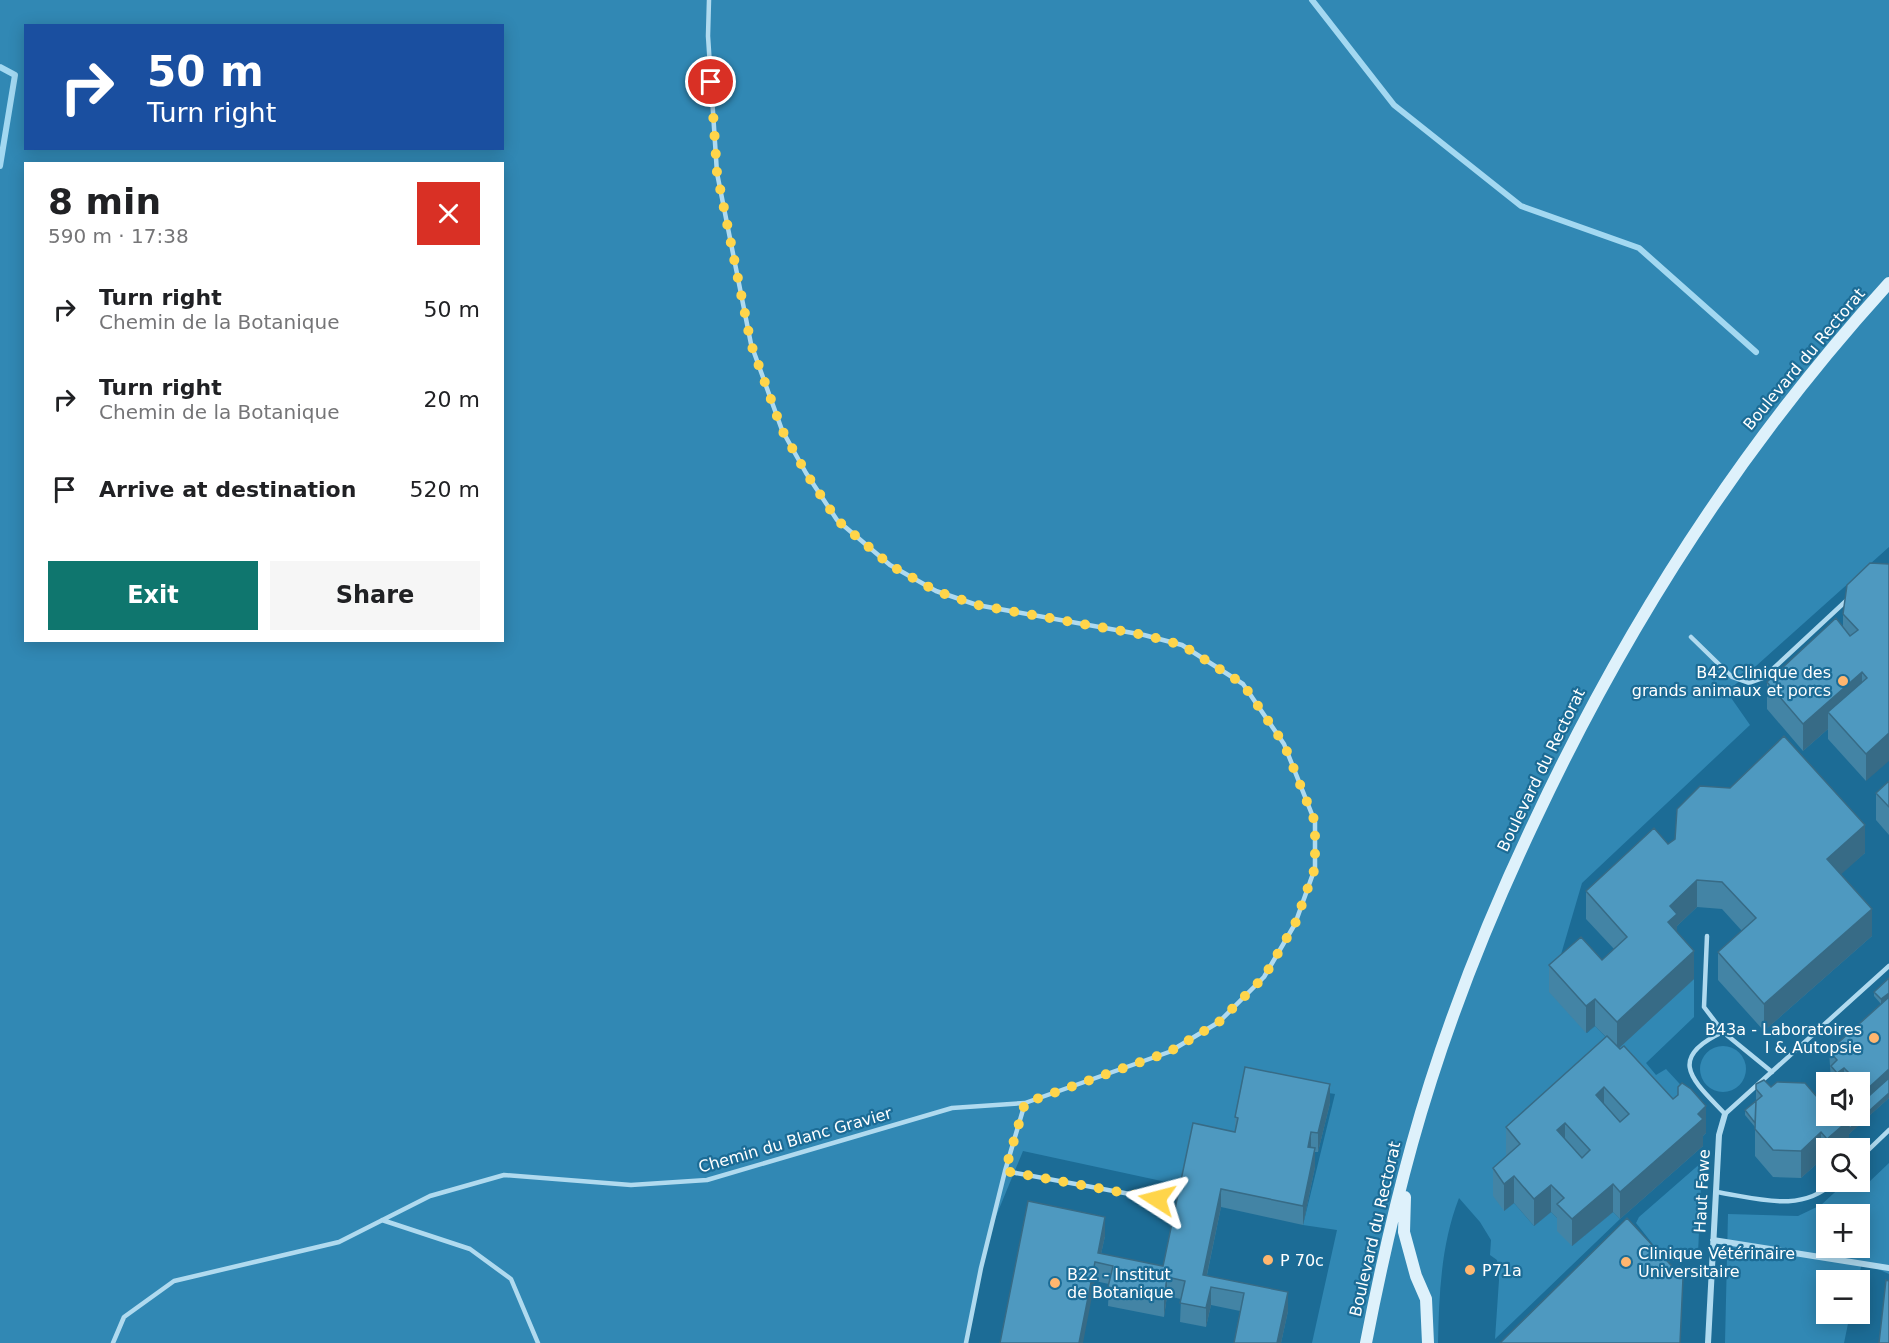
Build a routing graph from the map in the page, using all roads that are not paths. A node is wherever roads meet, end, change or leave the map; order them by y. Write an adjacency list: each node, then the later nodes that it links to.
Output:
1 (709, 0): 9 (lane, Chemin du Blanc Gravier)
2 (1889, 283): 12 (main road, Boulevard du Rectorat)
3 (1856, 593): 4 (lane)
4 (1691, 638)
5 (1707, 936): 7 (lane)
6 (1889, 966): 8 (lane)
7 (1723, 1032): 8 (lane); 10 (lane)
8 (1772, 1072): 10 (lane)
9 (1025, 1103): 14 (lane); 18 (lane, Chemin du Blanc Gravier)
10 (1725, 1114): 15 (street, Haut Fawe)
11 (1889, 1130): 13 (lane)
12 (1412, 1143): 24 (main road, Boulevard du Rectorat); 25 (main road)
13 (1870, 1148)
14 (1005, 1171): 17 (lane); 23 (lane)
15 (1716, 1192): 16 (lane); 19 (street, Haut Fawe)
16 (1824, 1192)
17 (1157, 1199)
18 (382, 1220): 21 (lane, Chemin du Blanc Gravier); 22 (lane)
19 (1713, 1240): 20 (street); 26 (street, Haut Fawe)
20 (1889, 1268)
21 (113, 1343)
22 (538, 1343)
23 (966, 1343)
24 (1366, 1343)
25 (1428, 1343)
26 (1708, 1343)

